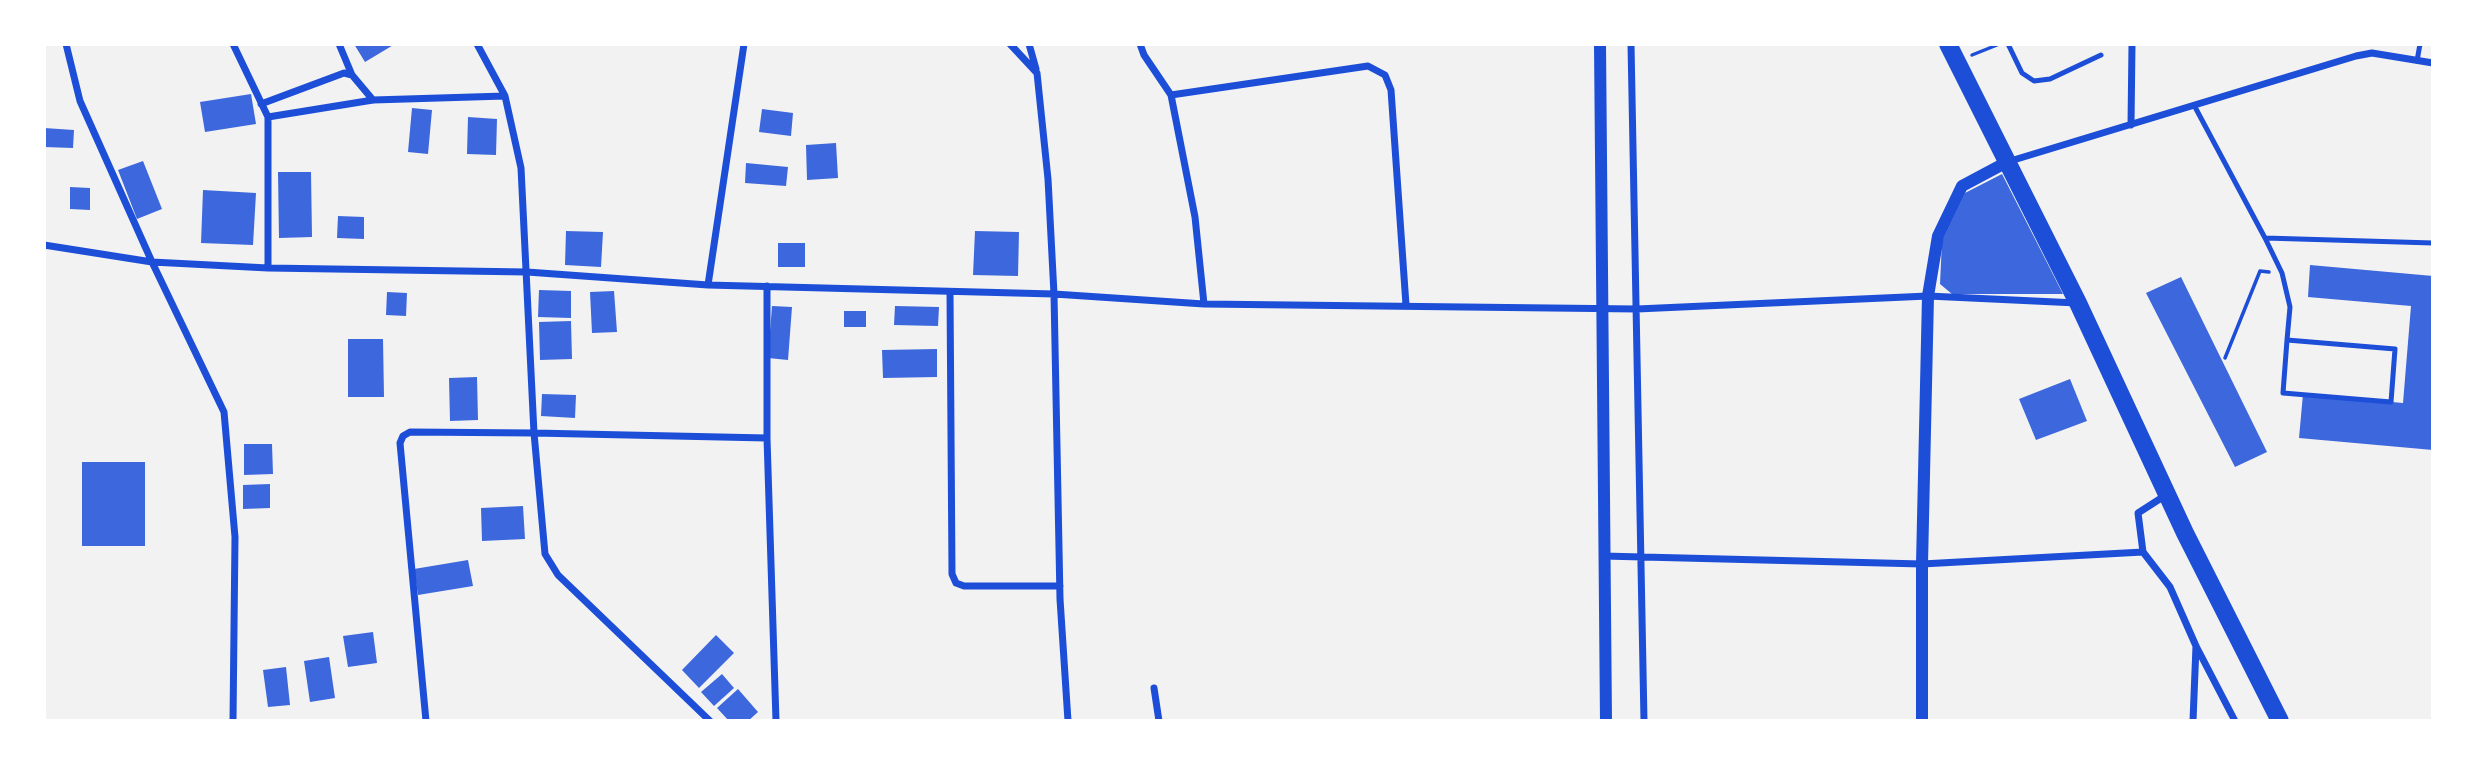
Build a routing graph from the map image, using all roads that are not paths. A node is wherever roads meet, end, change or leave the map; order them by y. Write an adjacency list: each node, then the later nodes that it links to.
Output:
1 (66, 44): 33 (street)
2 (233, 44): 25 (street)
3 (339, 44): 21 (street)
4 (477, 44): 23 (street)
5 (744, 44): 36 (street)
6 (1010, 44): 20 (street)
7 (1029, 44): 20 (street)
8 (1140, 44): 22 (street)
9 (1600, 44): 44 (street)
10 (1631, 44): 45 (street)
11 (1948, 44): 29 (highway)
12 (2008, 44): 17 (lane)
13 (2132, 44): 28 (street)
14 (2372, 44): 16 (street)
15 (2420, 44): 18 (lane)
16 (2372, 53): 18 (street); 26 (street)
17 (2101, 55)
18 (2417, 61): 19 (street)
19 (2433, 63)
20 (1037, 73): 39 (street)
21 (352, 75): 24 (street); 25 (street)
22 (1171, 95): 42 (street); 43 (street)
23 (505, 96): 24 (street); 35 (street)
24 (373, 100): 27 (street)
25 (261, 104): 27 (street)
26 (2195, 107): 28 (street); 30 (lane)
27 (268, 117): 34 (street)
28 (2131, 125): 29 (street)
29 (2007, 162): 40 (street); 41 (highway)
30 (2265, 238): 31 (lane); 46 (lane)
31 (2433, 243)
32 (44, 245): 33 (street)
33 (152, 262): 34 (street); 57 (street)
34 (268, 268): 35 (street)
35 (527, 272): 36 (street); 47 (street)
36 (708, 285): 37 (street)
37 (767, 286): 38 (street); 48 (street)
38 (950, 292): 39 (street); 54 (street)
39 (1054, 294): 42 (street); 54 (street)
40 (1928, 296): 41 (street); 45 (street); 53 (street)
41 (2078, 303): 49 (highway)
42 (1204, 304): 43 (street)
43 (1406, 305): 44 (street)
44 (1604, 308): 45 (street); 51 (street)
45 (1637, 310): 52 (street)
46 (2287, 340): 46 (lane)
47 (534, 433): 48 (street); 58 (street); 59 (street)
48 (767, 438): 60 (street)
49 (2167, 495): 50 (street); 68 (highway)
50 (2143, 552): 53 (street); 55 (street)
51 (1603, 556): 52 (street); 63 (street)
52 (1641, 557): 53 (street); 64 (street)
53 (1922, 564): 65 (street)
54 (1060, 586): 61 (street)
55 (2196, 646): 66 (street); 67 (street)
56 (1154, 688): 62 (street)
57 (233, 721)
58 (426, 721)
59 (710, 721)
60 (776, 721)
61 (1068, 721)
62 (1159, 721)
63 (1606, 721)
64 (1644, 721)
65 (1922, 721)
66 (2193, 721)
67 (2235, 721)
68 (2280, 721)

